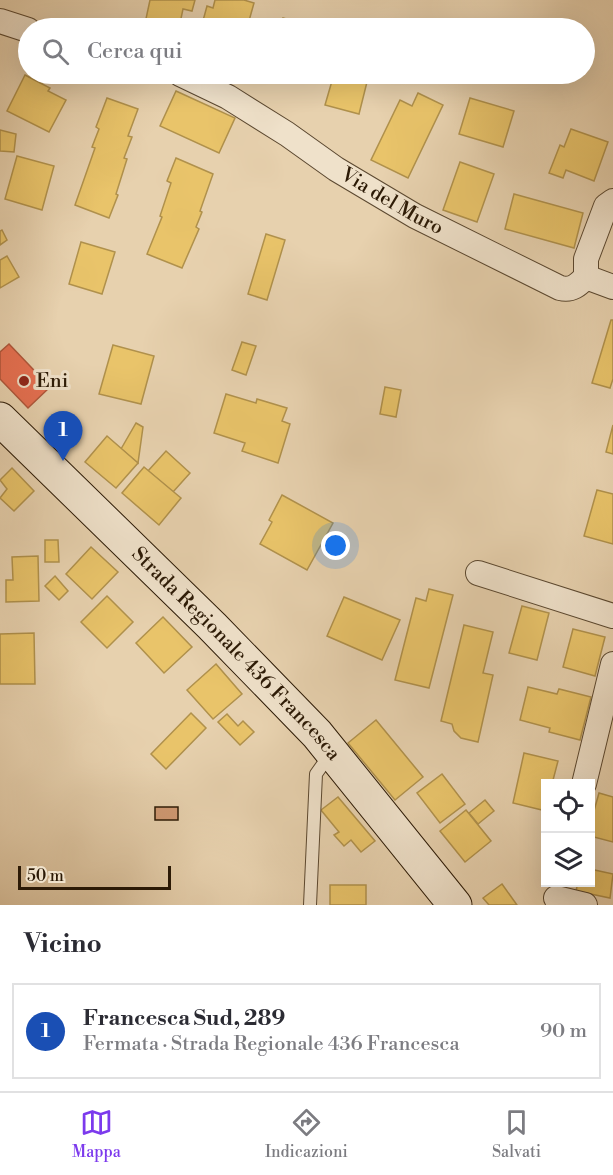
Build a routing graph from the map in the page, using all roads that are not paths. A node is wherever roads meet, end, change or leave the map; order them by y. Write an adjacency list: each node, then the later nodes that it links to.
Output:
1 (0, 21): 2 (street)
2 (18, 27)
3 (201, 84): 5 (street, Via del Muro)
4 (613, 201): 5 (street)
5 (586, 277): 6 (street)
6 (613, 287)
7 (0, 418): 11 (street, Strada Regionale 436 Francesca)
8 (478, 573): 9 (street)
9 (613, 616)
10 (613, 664): 12 (street)
11 (331, 752): 14 (lane); 15 (street, Strada Regionale 436 Francesca)
12 (585, 779)
13 (556, 895): 16 (street)
14 (310, 905)
15 (455, 905)
16 (585, 905)

